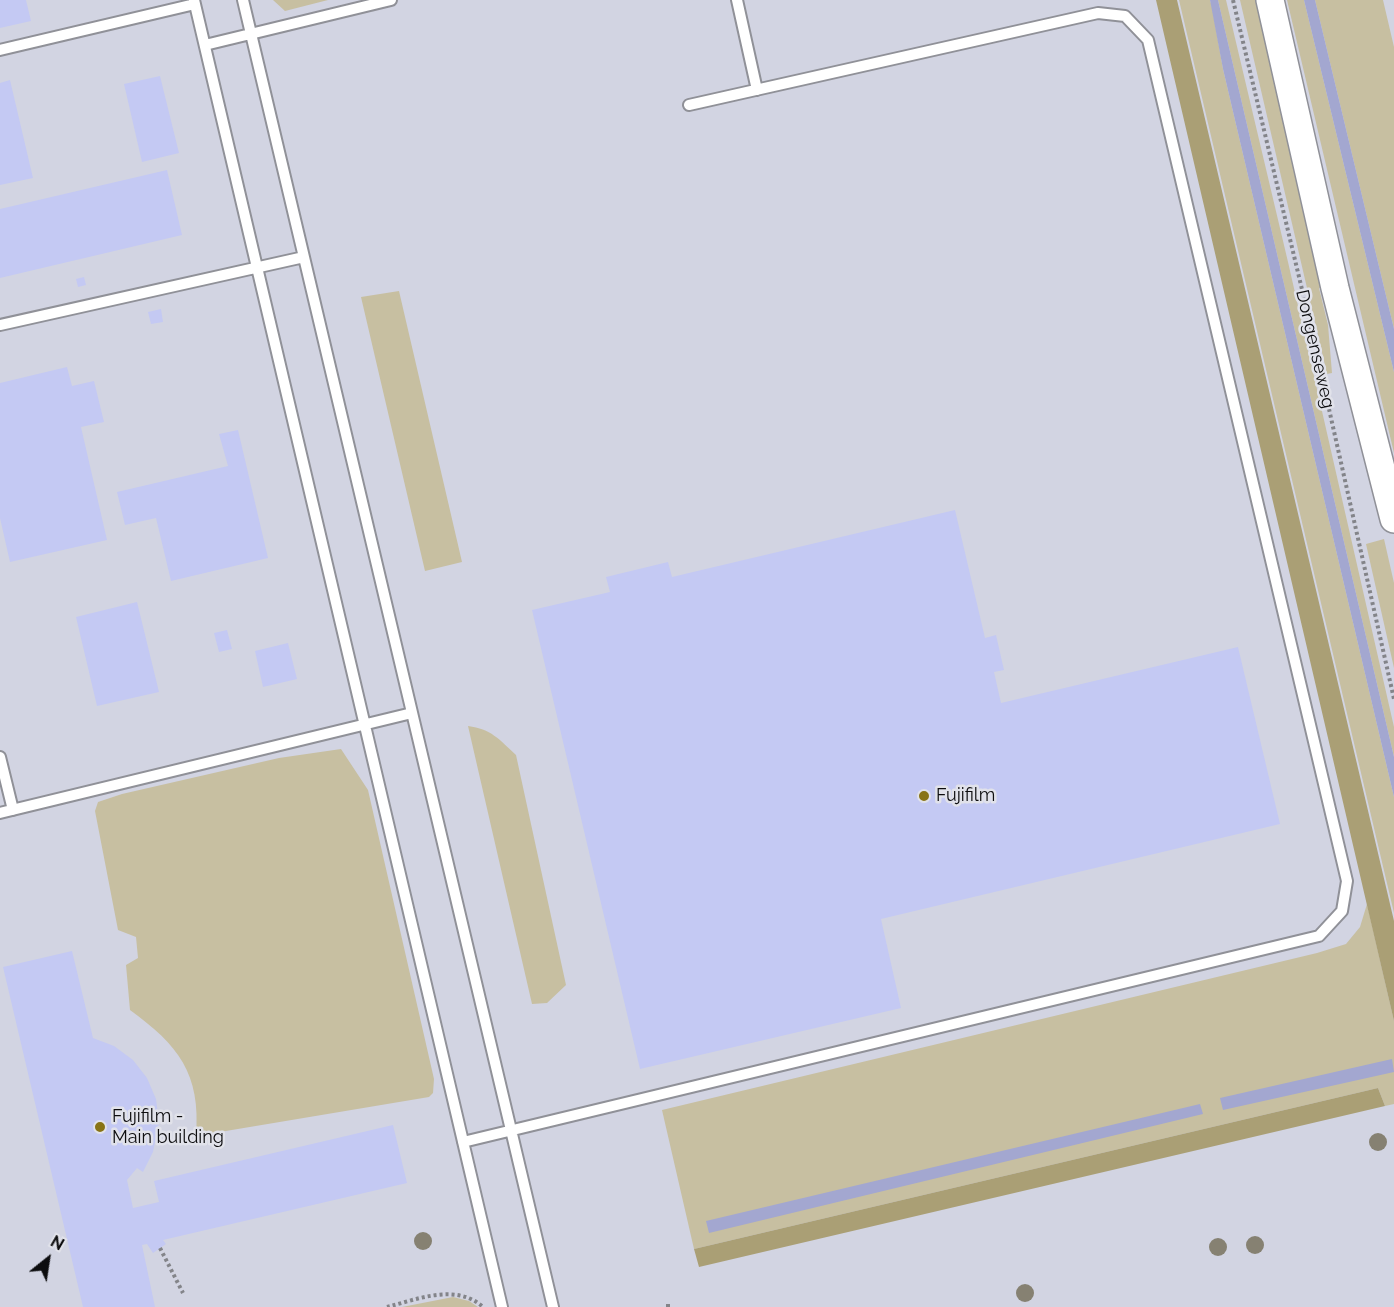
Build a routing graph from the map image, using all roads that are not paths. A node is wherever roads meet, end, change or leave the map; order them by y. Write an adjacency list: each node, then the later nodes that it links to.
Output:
1 (243, 0): 6 (lane)
2 (391, 0): 6 (lane)
3 (737, 0): 9 (lane)
4 (1270, 0): 14 (street, Dongenseweg)
5 (194, 2): 7 (lane); 8 (lane)
6 (251, 34): 7 (lane); 11 (lane)
7 (205, 45): 12 (lane)
8 (0, 50)
9 (757, 90): 10 (lane); 20 (lane)
10 (689, 105)
11 (304, 257): 12 (lane); 15 (lane)
12 (257, 267): 13 (lane); 16 (lane)
13 (0, 325)
14 (1394, 519)
15 (412, 713): 16 (lane); 20 (lane)
16 (365, 724): 18 (lane); 21 (lane)
17 (0, 757): 18 (lane)
18 (13, 810): 19 (lane)
19 (0, 813)
20 (511, 1130): 21 (lane); 23 (lane)
21 (463, 1142): 22 (lane)
22 (502, 1307)
23 (553, 1307)

